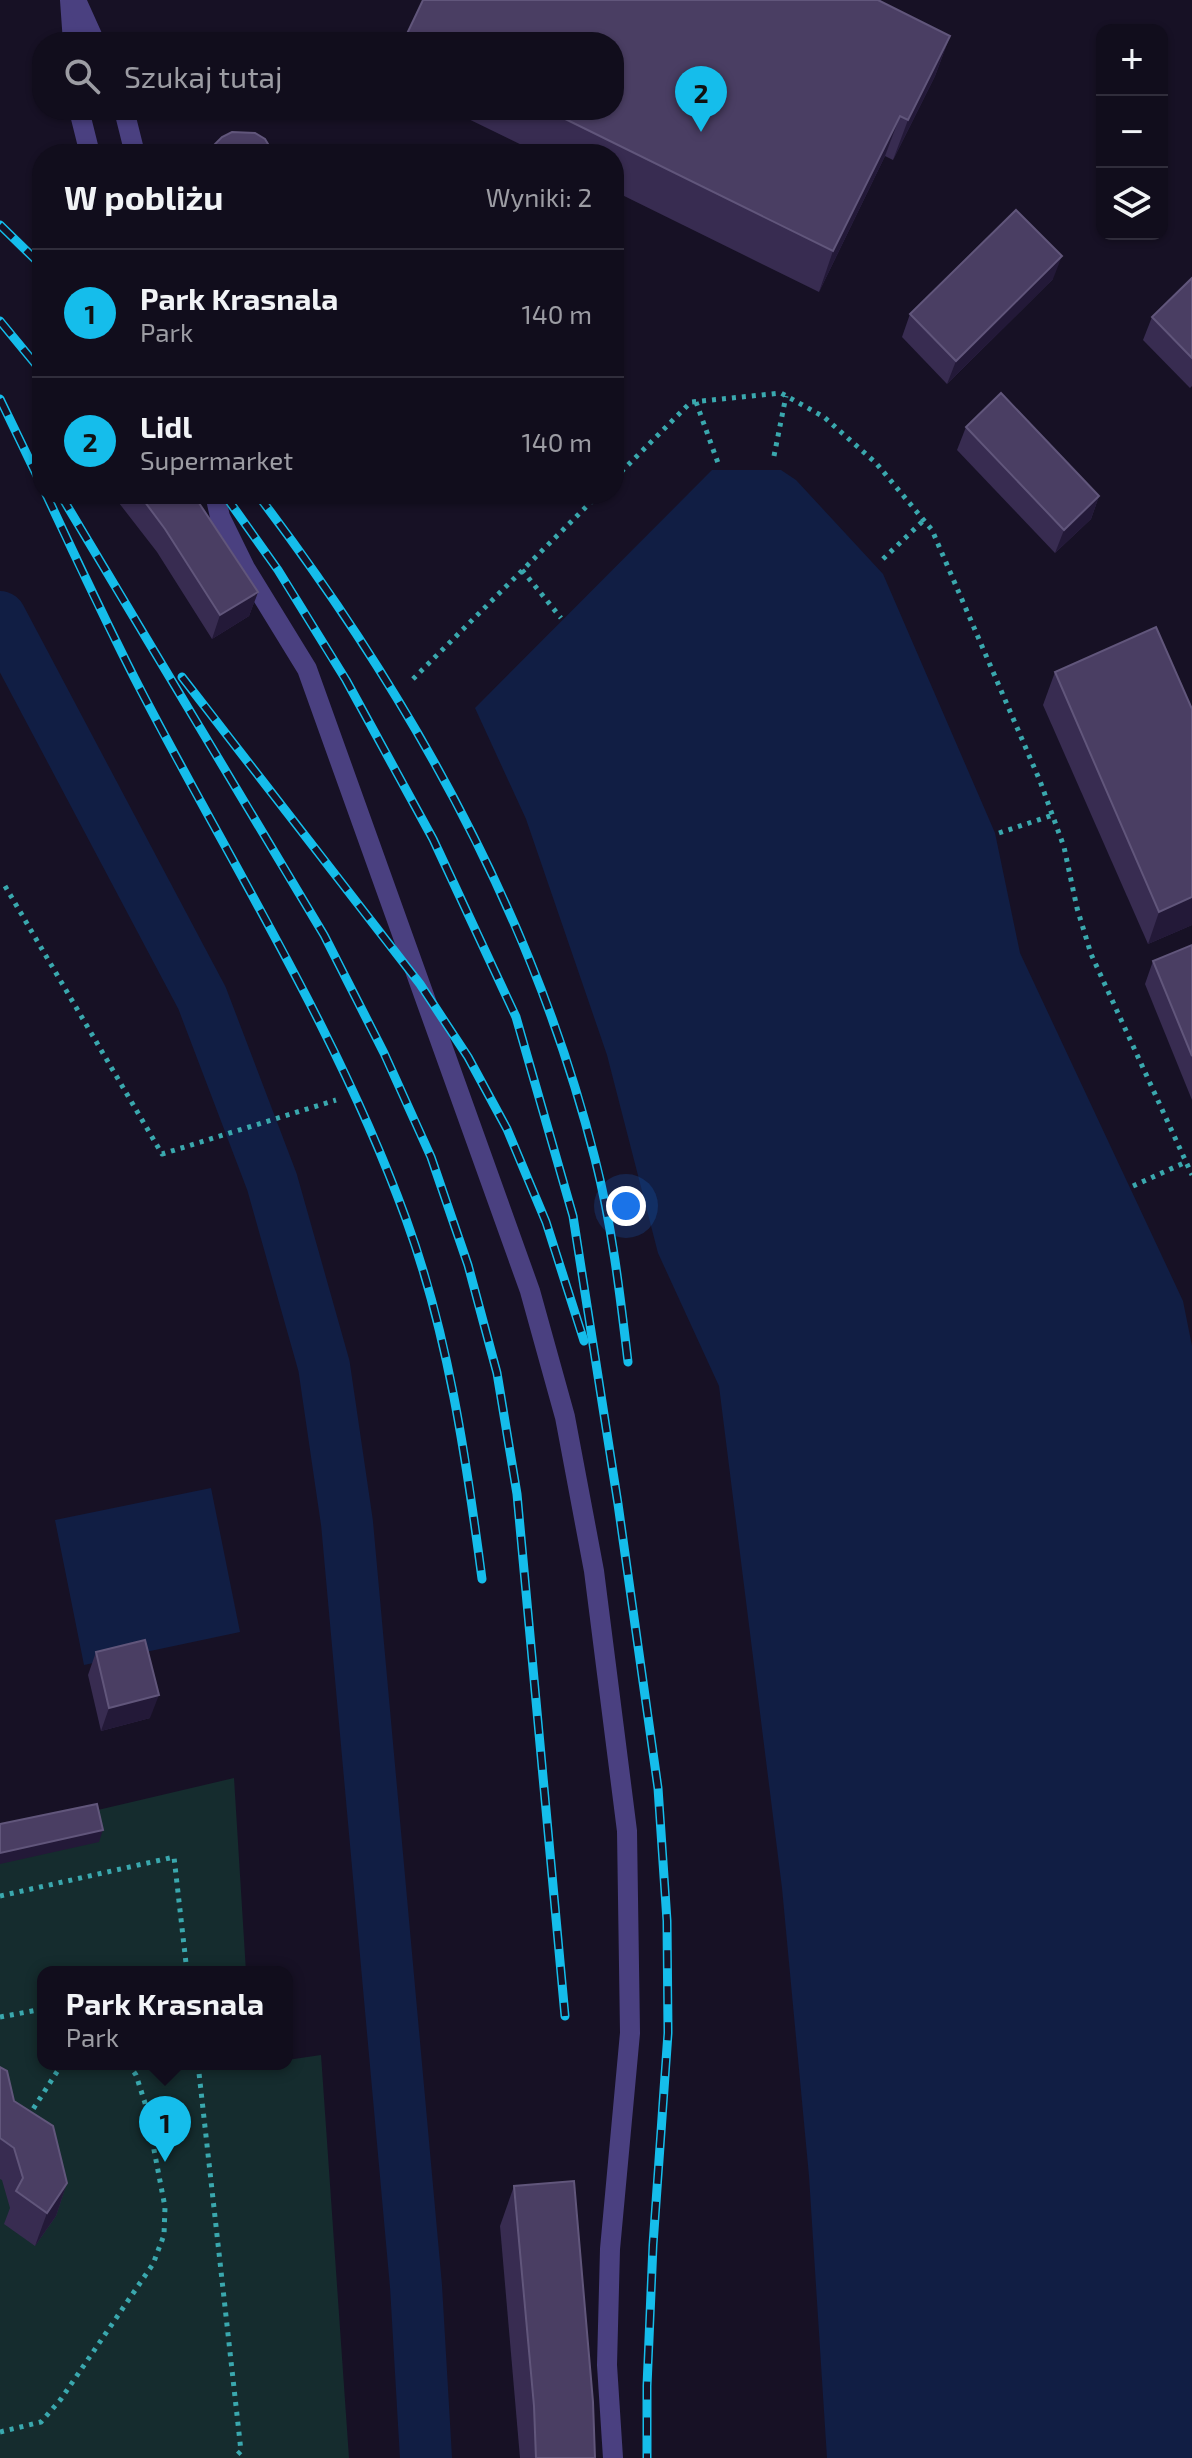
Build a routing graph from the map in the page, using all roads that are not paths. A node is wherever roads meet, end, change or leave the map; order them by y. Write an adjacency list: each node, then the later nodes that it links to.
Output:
1 (70, 0): 3 (lane)
2 (76, 0): 4 (lane)
3 (72, 32)
4 (90, 32)
5 (82, 120): 7 (lane)
6 (126, 120): 8 (lane)
7 (88, 144)
8 (132, 144)
9 (217, 504): 10 (lane)
10 (613, 2458)

